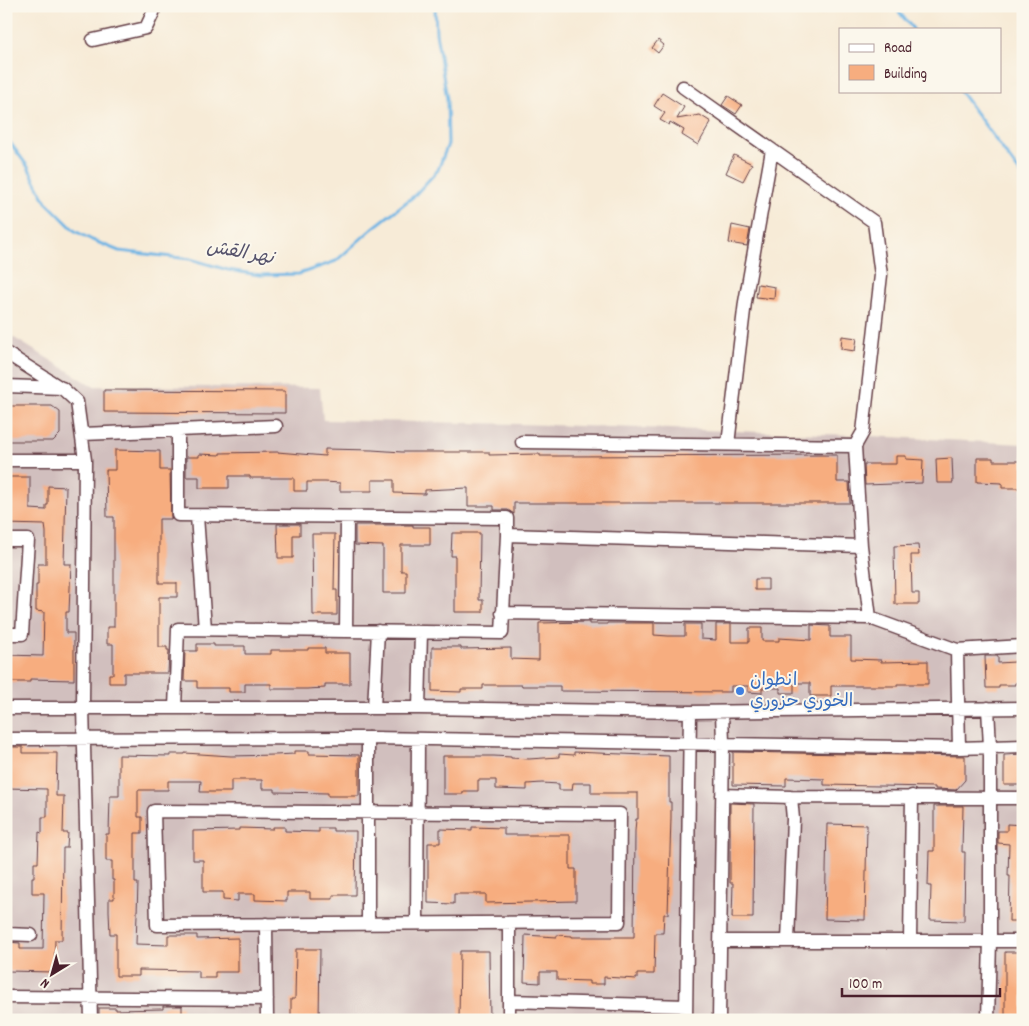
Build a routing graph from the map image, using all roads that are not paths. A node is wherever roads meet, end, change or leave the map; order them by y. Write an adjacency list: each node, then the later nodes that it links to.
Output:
1 (153, 6): 2 (street)
2 (93, 40)
3 (683, 87): 4 (street)
4 (772, 150): 12 (street); 13 (street)
5 (6, 353): 7 (street)
6 (6, 386): 7 (street)
7 (62, 388): 10 (street)
8 (276, 426): 9 (street)
9 (178, 430): 10 (street); 16 (street)
10 (83, 434): 15 (street)
11 (522, 442): 12 (street)
12 (728, 444): 13 (street)
13 (855, 446): 20 (street)
14 (6, 460): 15 (street)
15 (85, 460): 30 (street)
16 (197, 516): 17 (street); 23 (street)
17 (348, 517): 18 (street); 24 (street)
18 (507, 535): 20 (street); 21 (street)
19 (6, 540): 27 (street)
20 (861, 546): 22 (street)
21 (502, 614): 22 (street); 26 (street)
22 (870, 618): 29 (street)
23 (205, 629): 24 (street); 32 (street)
24 (346, 631): 25 (street)
25 (378, 631): 26 (street); 33 (street)
26 (421, 632): 34 (street)
27 (6, 634)
28 (1023, 646): 29 (street)
29 (957, 650): 35 (street)
30 (83, 707): 31 (street); 32 (street); 42 (street)
31 (6, 708)
32 (175, 708): 33 (street)
33 (374, 708): 34 (street)
34 (419, 708): 38 (street)
35 (958, 708): 36 (street); 39 (street); 48 (street)
36 (988, 708): 37 (street); 47 (street)
37 (1023, 708)
38 (690, 712): 39 (street); 44 (street)
39 (722, 712): 45 (street)
40 (368, 738): 42 (street); 43 (street); 54 (street)
41 (6, 739): 42 (street)
42 (85, 739): 68 (street)
43 (418, 739): 44 (street); 55 (street)
44 (690, 743): 45 (street); 71 (street)
45 (722, 743): 48 (street); 49 (street)
46 (1023, 746): 47 (street)
47 (990, 747): 48 (street); 52 (street)
48 (959, 748)
49 (722, 795): 51 (street); 63 (street)
50 (912, 796): 51 (street); 52 (street); 65 (street)
51 (791, 797): 64 (street)
52 (990, 798): 53 (street); 62 (street)
53 (1023, 798)
54 (368, 812): 55 (street); 58 (street); 59 (street)
55 (419, 812): 56 (street); 57 (street)
56 (417, 923): 57 (street); 59 (street)
57 (509, 923): 70 (street)
58 (266, 924): 59 (street); 69 (street)
59 (368, 924)
60 (6, 934): 61 (street)
61 (31, 935)
62 (990, 940): 65 (street); 66 (street); 77 (street)
63 (720, 941): 64 (street); 76 (street)
64 (788, 941): 65 (street)
65 (910, 941)
66 (1023, 941)
67 (6, 997): 68 (street)
68 (91, 998): 69 (street); 72 (street)
69 (267, 999): 73 (street)
70 (509, 1001): 71 (street); 74 (street)
71 (686, 1006): 75 (street)
72 (91, 1020)
73 (267, 1020)
74 (509, 1020)
75 (686, 1020)
76 (718, 1020)
77 (988, 1020)

